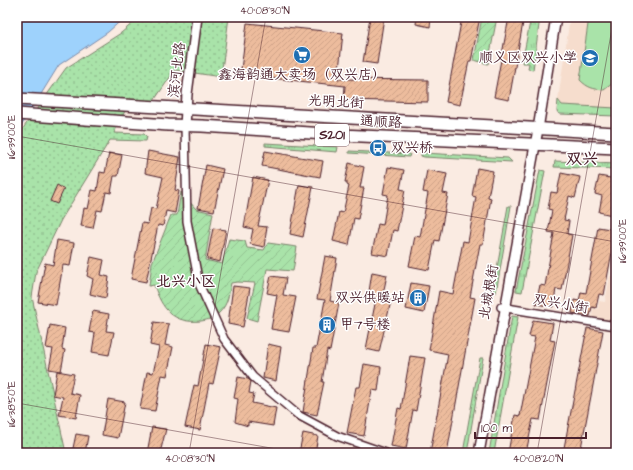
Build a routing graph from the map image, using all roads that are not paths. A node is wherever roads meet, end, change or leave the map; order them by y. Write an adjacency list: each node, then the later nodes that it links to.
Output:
1 (198, 17): 5 (street, 滨河北路)
2 (550, 17): 9 (street)
3 (556, 17): 9 (street)
4 (17, 99): 5 (main road, 光明北街 / S201)
5 (186, 109): 7 (street, 滨河北路); 9 (main road, 光明北街 / S201)
6 (17, 114): 7 (main road, 通顺路 / S201)
7 (185, 126): 9 (main road, 通顺路 / S201); 13 (street)
8 (616, 133): 9 (main road, 光明北街 / S201)
9 (534, 136): 10 (main road, 通顺路 / S201); 11 (street, 北城根街)
10 (616, 148)
11 (503, 307): 12 (street, 双兴小街); 14 (street, 北城根街); 15 (street, 北城根街)
12 (616, 326)
13 (386, 453)
14 (474, 453)
15 (479, 453)

